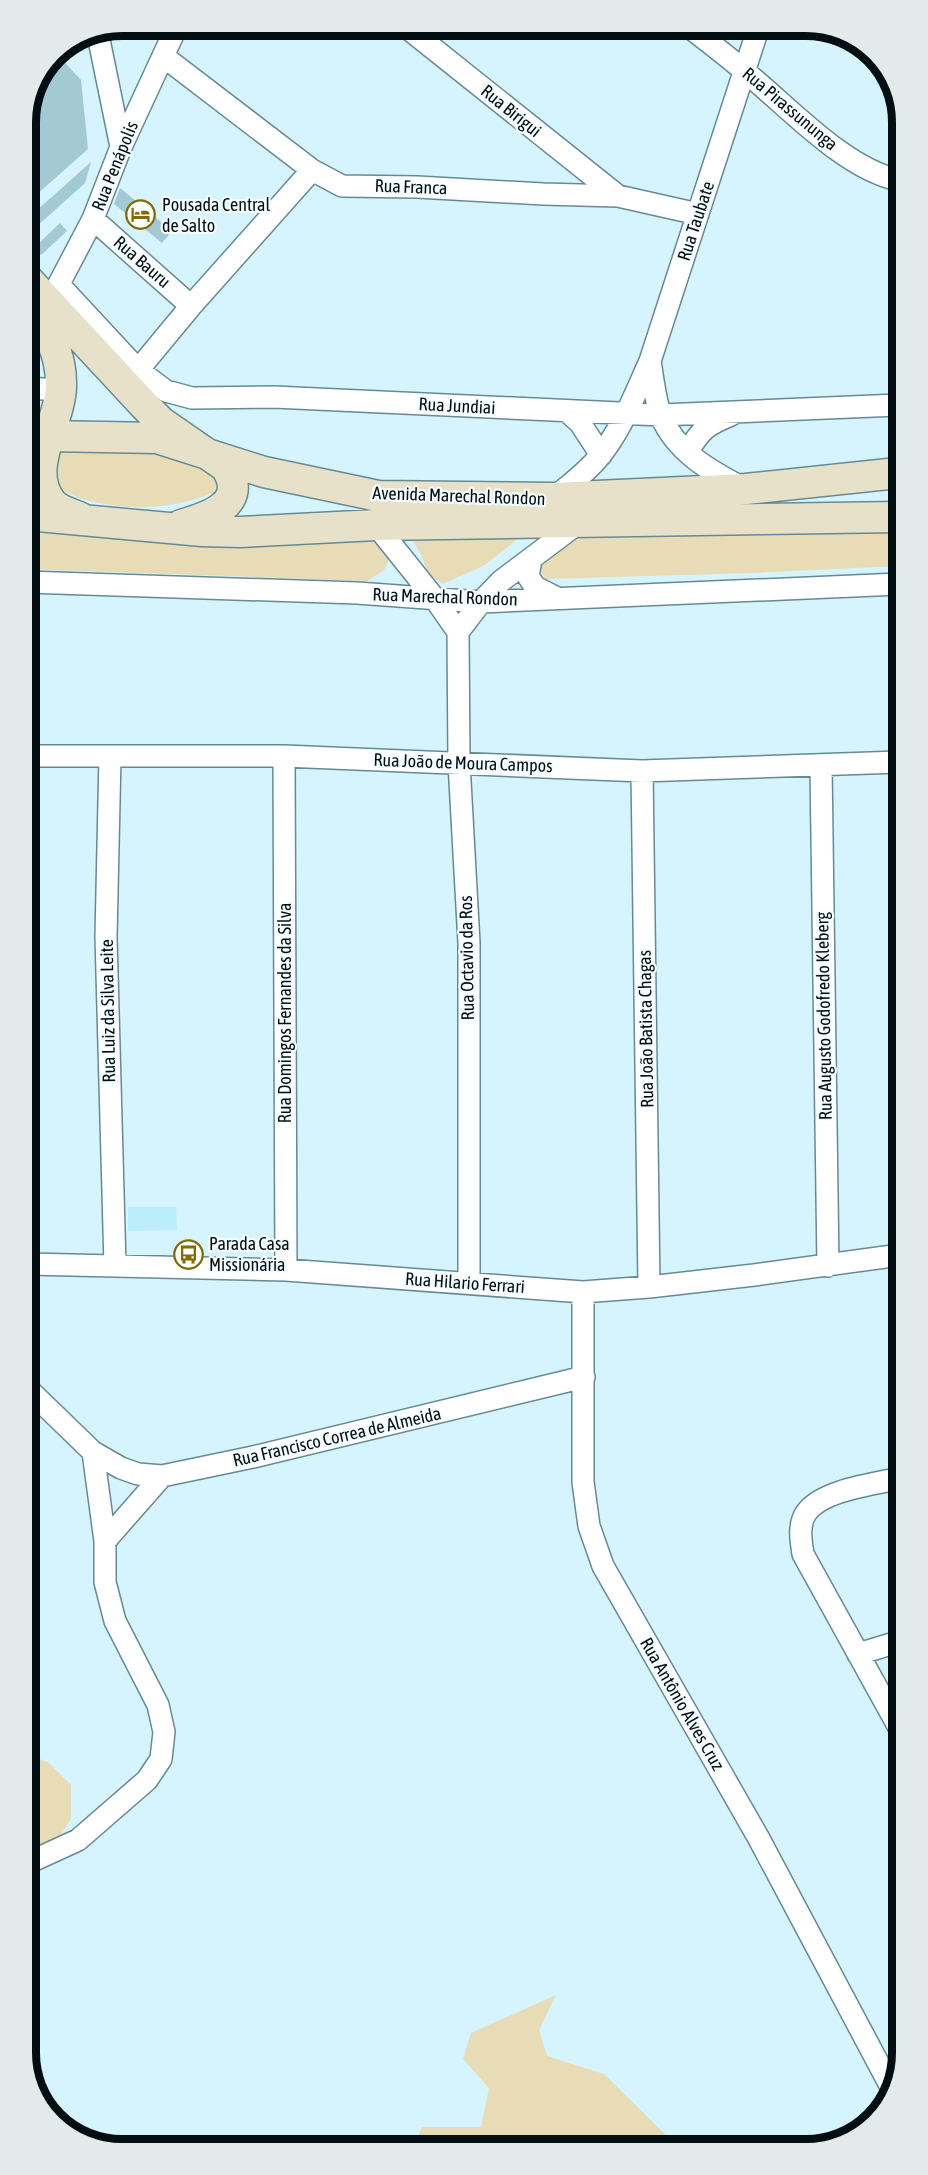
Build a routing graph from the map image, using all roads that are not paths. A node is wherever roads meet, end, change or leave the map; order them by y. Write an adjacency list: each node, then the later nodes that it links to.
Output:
1 (172, 36): 6 (street, Rua Penápolis)
2 (418, 36): 11 (street, Rua Birigui)
3 (701, 36): 7 (street, Rua Pirassununga)
4 (756, 36): 7 (street, Rua Taubate)
5 (99, 40): 8 (street)
6 (163, 56): 8 (street, Rua Penápolis); 9 (street, Rua Franca)
7 (746, 72): 10 (street, Rua Pirassununga); 12 (street, Rua Taubate)
8 (121, 147): 13 (street, Rua Penápolis)
9 (312, 171): 11 (street, Rua Franca); 15 (street)
10 (892, 179)
11 (618, 195): 12 (street, Rua Franca)
12 (698, 214): 16 (street, Rua Taubate)
13 (93, 219): 14 (street, Rua Penápolis); 15 (street, Rua Bauru)
14 (45, 298): 17 (street, Rua Jundiai); 19 (main road); 26 (main road)
15 (191, 306): 17 (street)
16 (650, 362): 23 (street, Rua Taubate); 24 (street)
17 (138, 370): 21 (street, Rua Jundiai)
18 (36, 389): 19 (street)
19 (61, 390): 25 (main road)
20 (892, 405): 22 (street, Rua Jundiai)
21 (567, 411): 23 (street, Rua Jundiai); 28 (street)
22 (738, 412): 24 (street, Rua Jundiai); 27 (street)
23 (626, 414): 24 (street, Rua Jundiai); 28 (street, Rua Taubate)
24 (661, 415): 27 (street)
25 (37, 437): 26 (main road, Avenida Marechal Rondon); 35 (main road)
26 (205, 452): 31 (main road, Avenida Marechal Rondon); 37 (main road)
27 (687, 452): 30 (street)
28 (601, 455): 31 (street, Rua Taubate)
29 (892, 474): 30 (main road, Avenida Marechal Rondon)
30 (746, 489): 31 (main road, Avenida Marechal Rondon)
31 (554, 498)
32 (36, 517): 35 (main road, Avenida Marechal Rondon)
33 (892, 517): 34 (main road, Avenida Marechal Rondon)
34 (581, 521): 36 (main road, Avenida Marechal Rondon); 38 (street)
35 (89, 522): 37 (main road, Avenida Marechal Rondon)
36 (376, 525): 37 (main road, Avenida Marechal Rondon); 42 (street)
37 (169, 529)
38 (531, 560): 41 (street); 43 (street)
39 (36, 582): 42 (street, Rua Marechal Rondon)
40 (892, 585): 41 (street, Rua Marechal Rondon)
41 (557, 598): 43 (street, Rua Marechal Rondon)
42 (435, 599): 43 (street, Rua Marechal Rondon); 44 (street)
43 (481, 602): 44 (street)
44 (458, 632): 48 (street, Rua Octavio da Ros)
45 (36, 756): 46 (street, Rua João de Moura Campos)
46 (110, 756): 47 (street, Rua João de Moura Campos); 54 (street, Rua Luiz da Silva Leite)
47 (284, 756): 48 (street, Rua João de Moura Campos); 56 (street, Rua Domingos Fernandes da Silva)
48 (459, 762): 51 (street, Rua João de Moura Campos); 57 (street, Rua Octavio da Ros)
49 (892, 762): 50 (street, Rua João de Moura Campos)
50 (821, 766): 51 (street, Rua João de Moura Campos); 55 (street, Rua Augusto Godofredo Kleberg)
51 (642, 771): 58 (street, Rua João Batista Chagas)
52 (892, 1257): 55 (street, Rua Hilario Ferrari)
53 (36, 1264): 54 (street, Rua Hilario Ferrari)
54 (115, 1266): 56 (street, Rua Hilario Ferrari)
55 (828, 1266): 58 (street, Rua Hilario Ferrari)
56 (286, 1270): 57 (street, Rua Hilario Ferrari)
57 (469, 1283): 59 (street, Rua Hilario Ferrari)
58 (649, 1287): 59 (street, Rua Hilario Ferrari)
59 (583, 1292): 60 (street, Rua Antônio Alves Cruz)
60 (584, 1377): 63 (street, Rua Francisco Correa de Almeida); 70 (street, Rua Antônio Alves Cruz)
61 (36, 1397): 62 (street, Rua Francisco Correa de Almeida)
62 (93, 1452): 63 (street, Rua Francisco Correa de Almeida); 65 (street)
63 (162, 1476): 65 (street)
64 (892, 1480): 67 (street)
65 (105, 1541): 69 (street)
66 (892, 1644): 67 (street)
67 (858, 1654): 68 (street)
68 (892, 1715)
69 (36, 1859)
70 (887, 2080)

